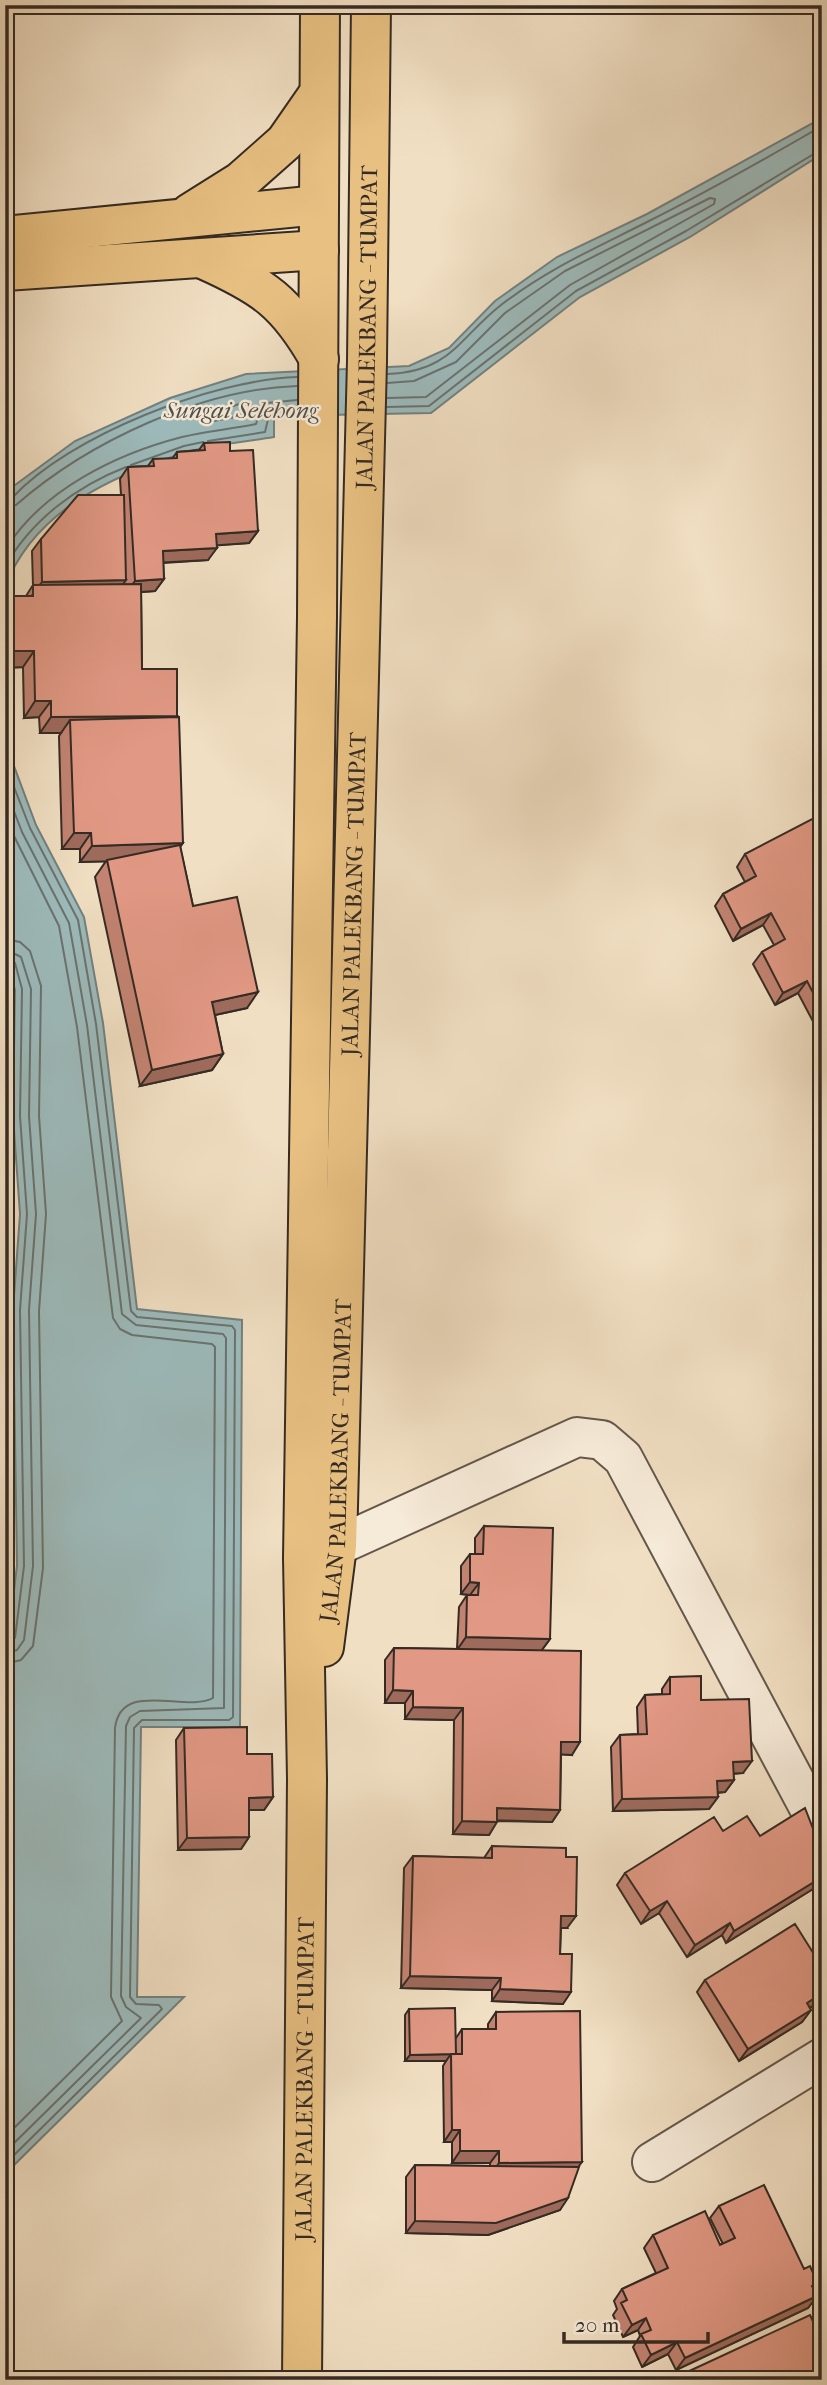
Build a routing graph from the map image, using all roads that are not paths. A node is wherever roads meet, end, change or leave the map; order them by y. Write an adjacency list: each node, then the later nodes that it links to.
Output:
1 (320, 5): 3 (main road, JALAN PALEKBANG - TUMPAT)
2 (371, 5): 4 (main road, JALAN PALEKBANG - TUMPAT)
3 (319, 93): 5 (main road); 6 (main road, JALAN PALEKBANG - TUMPAT)
4 (369, 149): 6 (main road); 10 (main road, JALAN PALEKBANG - TUMPAT)
5 (183, 218): 6 (main road); 7 (main road)
6 (327, 227): 8 (main road); 10 (main road); 11 (main road, JALAN PALEKBANG - TUMPAT)
7 (5, 236)
8 (203, 259): 9 (main road); 11 (main road)
9 (5, 271)
10 (367, 343): 12 (main road, JALAN PALEKBANG - TUMPAT)
11 (319, 363): 12 (main road, JALAN PALEKBANG - TUMPAT)
12 (320, 1552): 13 (street); 16 (main road, JALAN PALEKBANG - TUMPAT)
13 (822, 1832)
14 (822, 2058): 15 (street)
15 (652, 2162)
16 (302, 2380)

